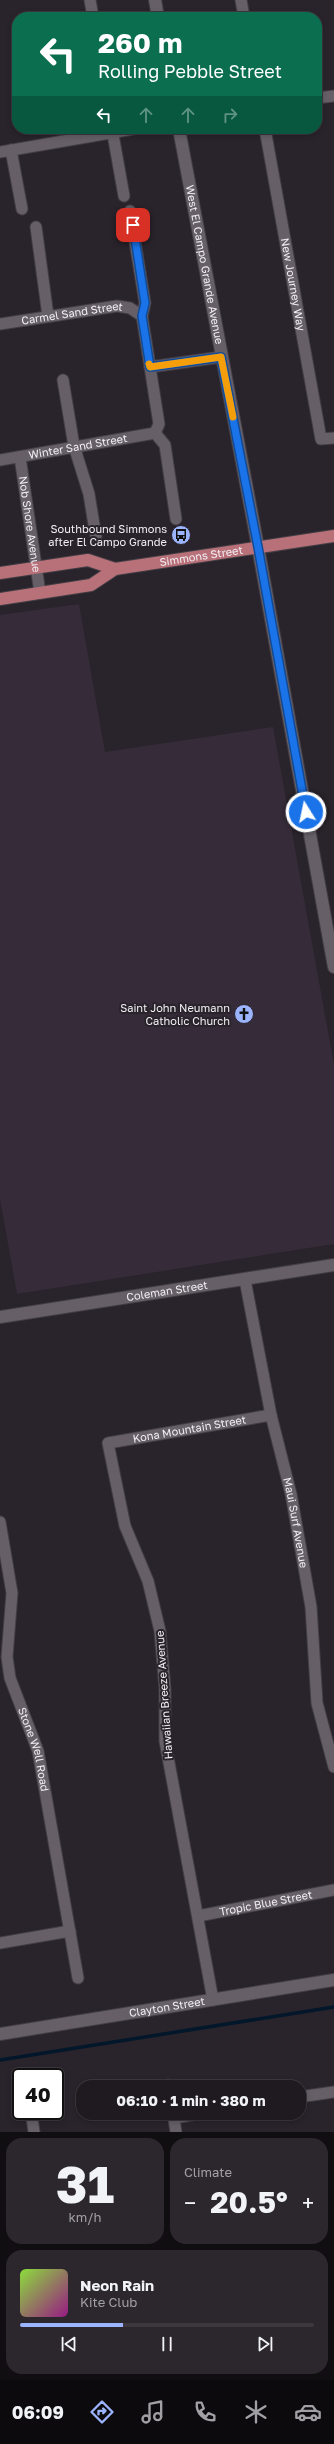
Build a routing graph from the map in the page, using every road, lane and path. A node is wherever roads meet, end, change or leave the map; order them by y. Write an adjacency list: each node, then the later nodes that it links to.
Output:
1 (90, 0): 4 (street)
2 (155, 0): 5 (street)
3 (241, 0): 6 (street)
4 (92, 12)
5 (157, 12)
6 (243, 12)
7 (334, 96): 8 (street)
8 (322, 97)
9 (96, 134): 13 (street)
10 (113, 134): 14 (street)
11 (180, 134): 21 (street, West El Campo Grande Avenue)
12 (265, 134): 25 (street, New Journey Way)
13 (5, 151): 15 (street)
14 (124, 196)
15 (22, 209)
16 (130, 211): 19 (street)
17 (36, 227): 18 (street)
18 (48, 316): 19 (street, Carmel Sand Street); 20 (street, Carmel Sand Street)
19 (142, 316): 22 (street)
20 (0, 324)
21 (221, 357): 22 (street); 32 (street, West El Campo Grande Avenue)
22 (150, 367): 24 (street)
23 (62, 380): 26 (street)
24 (155, 434): 26 (street, Winter Sand Street); 29 (street)
25 (334, 438)
26 (74, 446): 27 (street, Winter Sand Street); 31 (street)
27 (20, 457): 28 (street, Winter Sand Street); 33 (street, Nob Shore Avenue)
28 (0, 460)
29 (176, 520)
30 (334, 536): 32 (main road, Simmons Street)
31 (96, 537)
32 (258, 547): 34 (main road, Simmons Street); 38 (street, West El Campo Grande Avenue)
33 (37, 568): 34 (main road, Simmons Street); 35 (main road, Simmons Street); 36 (street, Nob Shore Avenue)
34 (115, 569): 36 (main road, Simmons Street)
35 (0, 573)
36 (40, 592): 37 (main road, Simmons Street)
37 (0, 599)
38 (334, 968)
39 (334, 1265): 40 (street, Coleman Street)
40 (246, 1280): 41 (street, Coleman Street); 42 (street, Maui Surf Avenue)
41 (0, 1317)
42 (271, 1415): 43 (street, Kona Mountain Street); 45 (street, Maui Surf Avenue)
43 (108, 1443): 47 (street, Hawaiian Breeze Avenue)
44 (0, 1522): 48 (street, Stone Well Road)
45 (334, 1767)
46 (334, 1890): 47 (street, Tropic Blue Street)
47 (198, 1916): 52 (street, Hawaiian Breeze Avenue)
48 (70, 1931): 49 (street); 50 (street, Stone Well Road)
49 (0, 1943)
50 (78, 1978)
51 (334, 1980): 52 (street, Clayton Street)
52 (213, 2000): 53 (street, Clayton Street)
53 (0, 2034)
54 (334, 2092): 55 (street)
55 (306, 2097)
56 (32, 2120): 58 (street)
57 (175, 2120): 59 (street)
58 (34, 2132)
59 (176, 2132)

